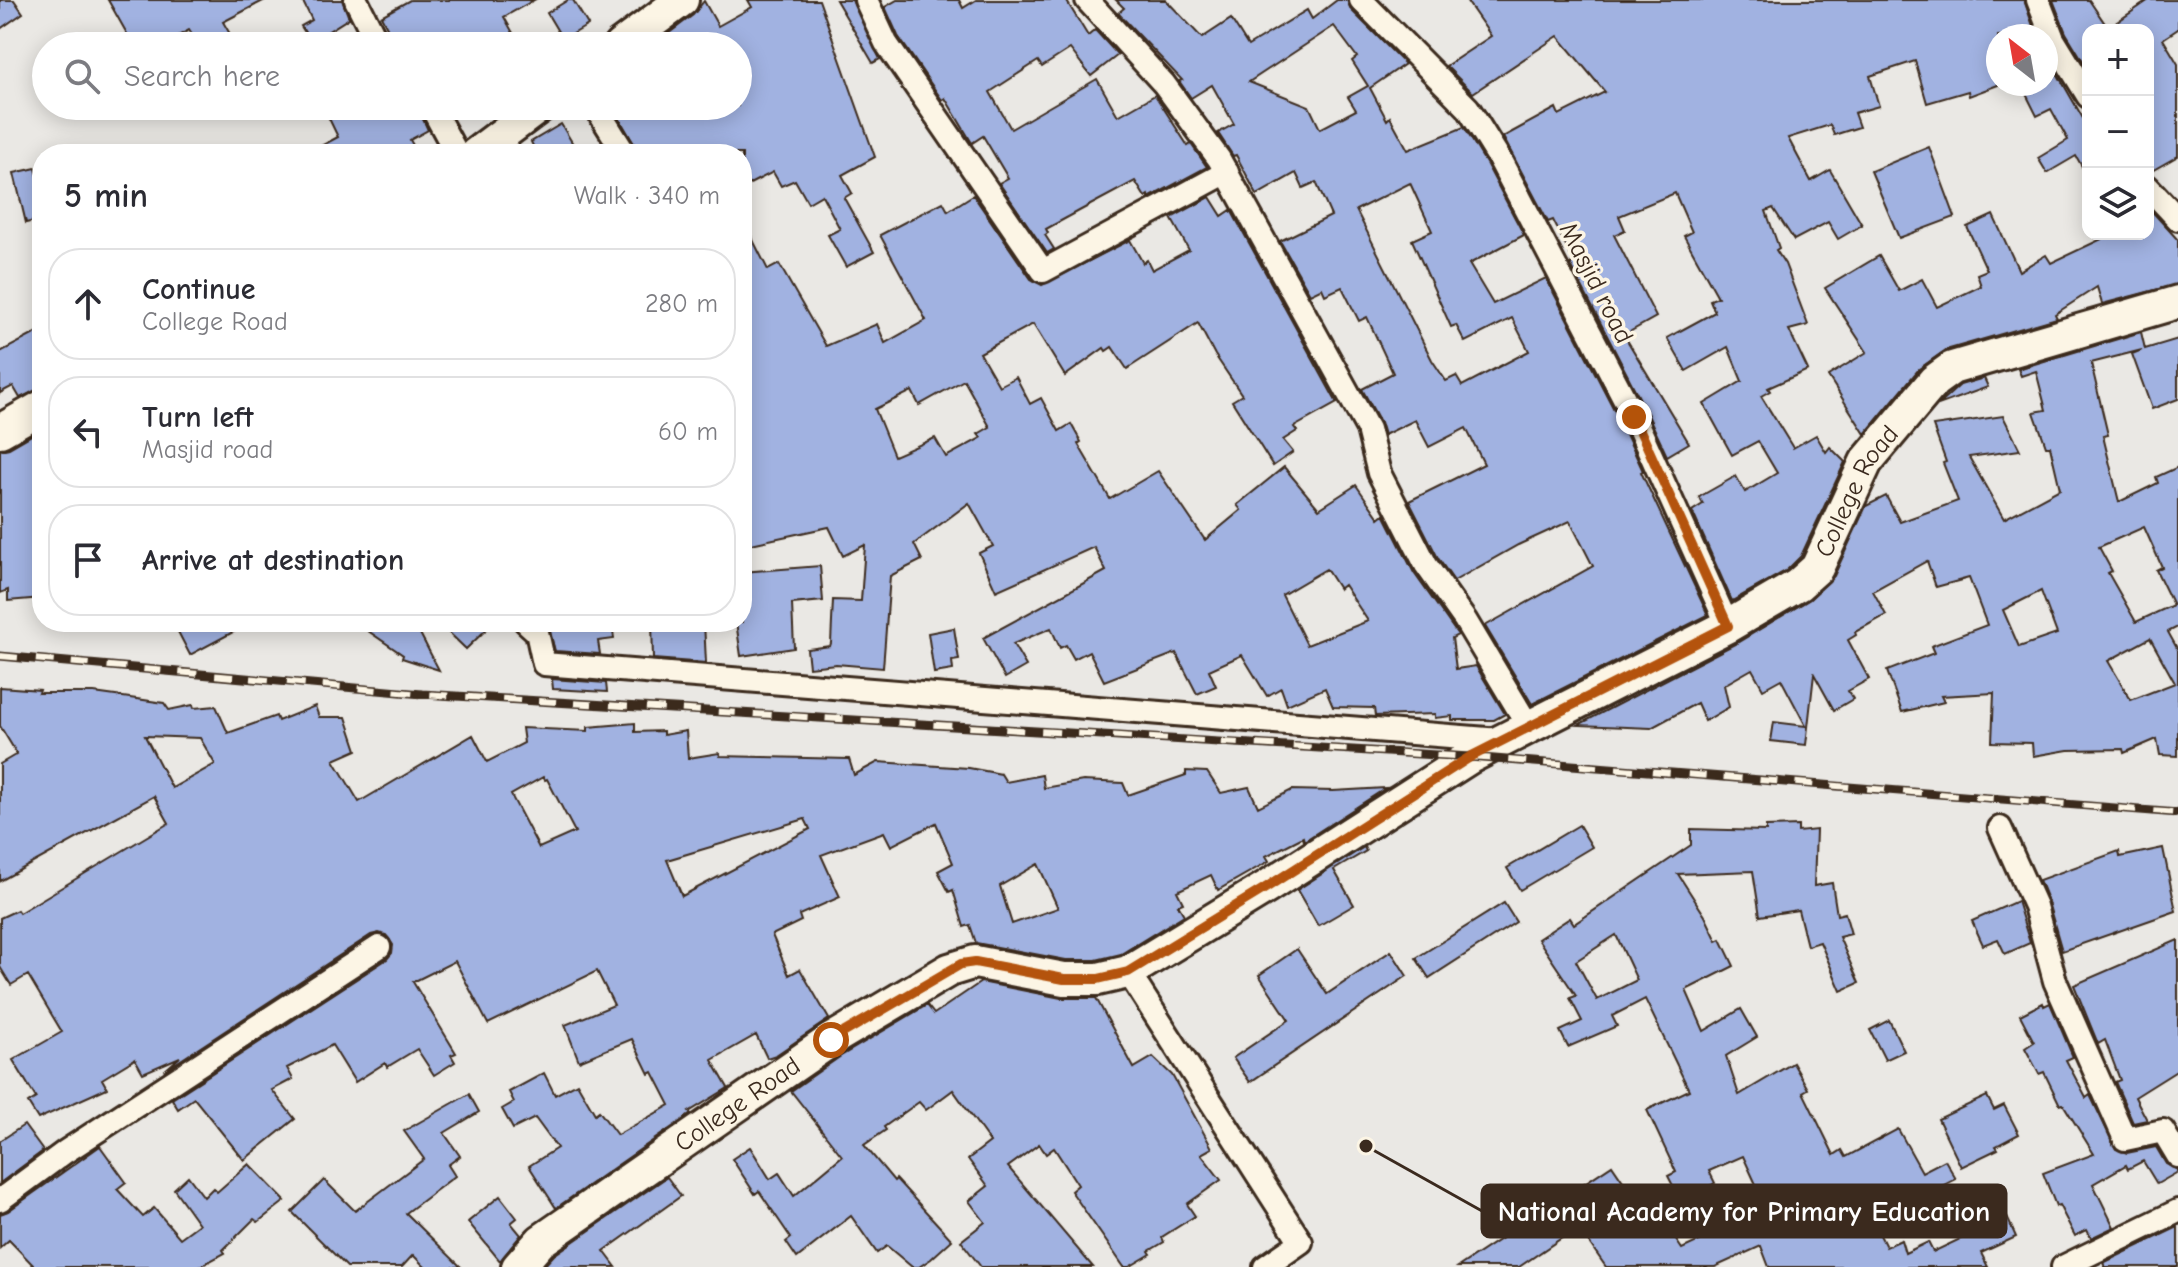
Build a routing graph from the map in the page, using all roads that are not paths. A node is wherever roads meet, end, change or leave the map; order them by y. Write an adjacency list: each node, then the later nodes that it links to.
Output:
1 (356, 0): 7 (street)
2 (866, 0): 16 (street)
3 (1087, 0): 16 (street)
4 (1361, 0): 22 (street, Masjid road)
5 (2038, 0): 9 (street)
6 (676, 2): 8 (street)
7 (372, 32)
8 (638, 32)
9 (2082, 86)
10 (439, 120): 13 (street)
11 (521, 120): 14 (street)
12 (604, 120): 15 (street)
13 (452, 144)
14 (489, 144)
15 (619, 144)
16 (1227, 172): 24 (street)
17 (2154, 193): 18 (street)
18 (2178, 219)
19 (2178, 302): 22 (street, College Road)
20 (32, 413): 21 (street)
21 (0, 431)
22 (1728, 626): 24 (street, College Road)
23 (537, 632): 24 (street)
24 (1516, 733): 27 (street, College Road)
25 (2000, 828): 28 (street)
26 (379, 947): 29 (street)
27 (1128, 972): 31 (street, College Road); 32 (street)
28 (2178, 1156)
29 (0, 1200)
30 (2178, 1211): 33 (street)
31 (518, 1267)
32 (1265, 1267)
33 (2063, 1267)

